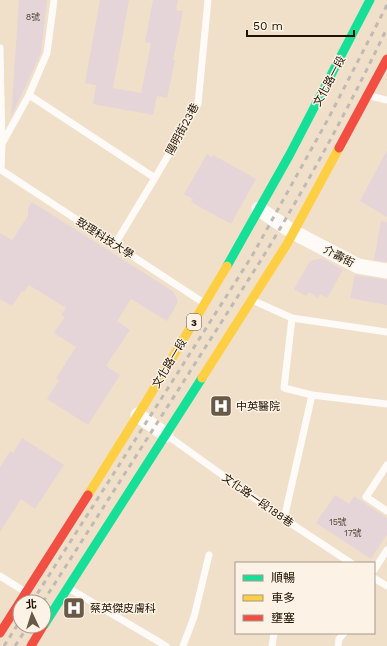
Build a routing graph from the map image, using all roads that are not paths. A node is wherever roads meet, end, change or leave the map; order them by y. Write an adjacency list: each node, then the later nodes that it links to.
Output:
1 (54, 0): 7 (lane)
2 (208, 0): 11 (lane, 陽明街23巷)
3 (370, 0): 12 (main road, 文化路一段 / 3)
4 (0, 48): 6 (lane)
5 (387, 59): 8 (main road)
6 (1, 65): 10 (lane)
7 (29, 95): 10 (lane); 11 (lane)
8 (368, 96): 9 (lane); 13 (main road)
9 (387, 100)
10 (2, 144): 14 (lane, 致理科技大學)
11 (155, 178): 14 (lane, 陽明街23巷)
12 (260, 209): 13 (street, 介壽街); 17 (main road, 文化路一段 / 3)
13 (294, 232): 15 (street, 介壽街); 16 (main road)
14 (115, 244): 17 (lane, 致理科技大學)
15 (387, 271)
16 (252, 300): 18 (lane); 23 (main road)
17 (205, 304): 22 (main road, 文化路一段 / 3)
18 (292, 318): 19 (lane); 20 (lane)
19 (387, 332)
20 (312, 395): 21 (lane); 26 (lane)
21 (387, 404)
22 (138, 415): 23 (street); 35 (main road, 文化路一段 / 3)
23 (166, 435): 26 (lane, 文化路一段188巷); 34 (main road)
24 (387, 465): 25 (lane)
25 (387, 510)
26 (284, 519): 29 (lane, 文化路一段188巷)
27 (387, 550): 30 (lane)
28 (209, 555): 43 (lane)
29 (349, 562)
30 (375, 568)
31 (0, 576): 35 (lane)
32 (375, 581): 33 (lane)
33 (387, 586)
34 (68, 588): 36 (main road); 42 (lane)
35 (26, 592): 37 (main road, 文化路一段 / 3)
36 (52, 613)
37 (0, 633)
38 (39, 634): 41 (main road)
39 (274, 634): 44 (lane)
40 (343, 634): 45 (lane)
41 (31, 646)
42 (166, 646)
43 (183, 646)
44 (272, 646)
45 (338, 646)

